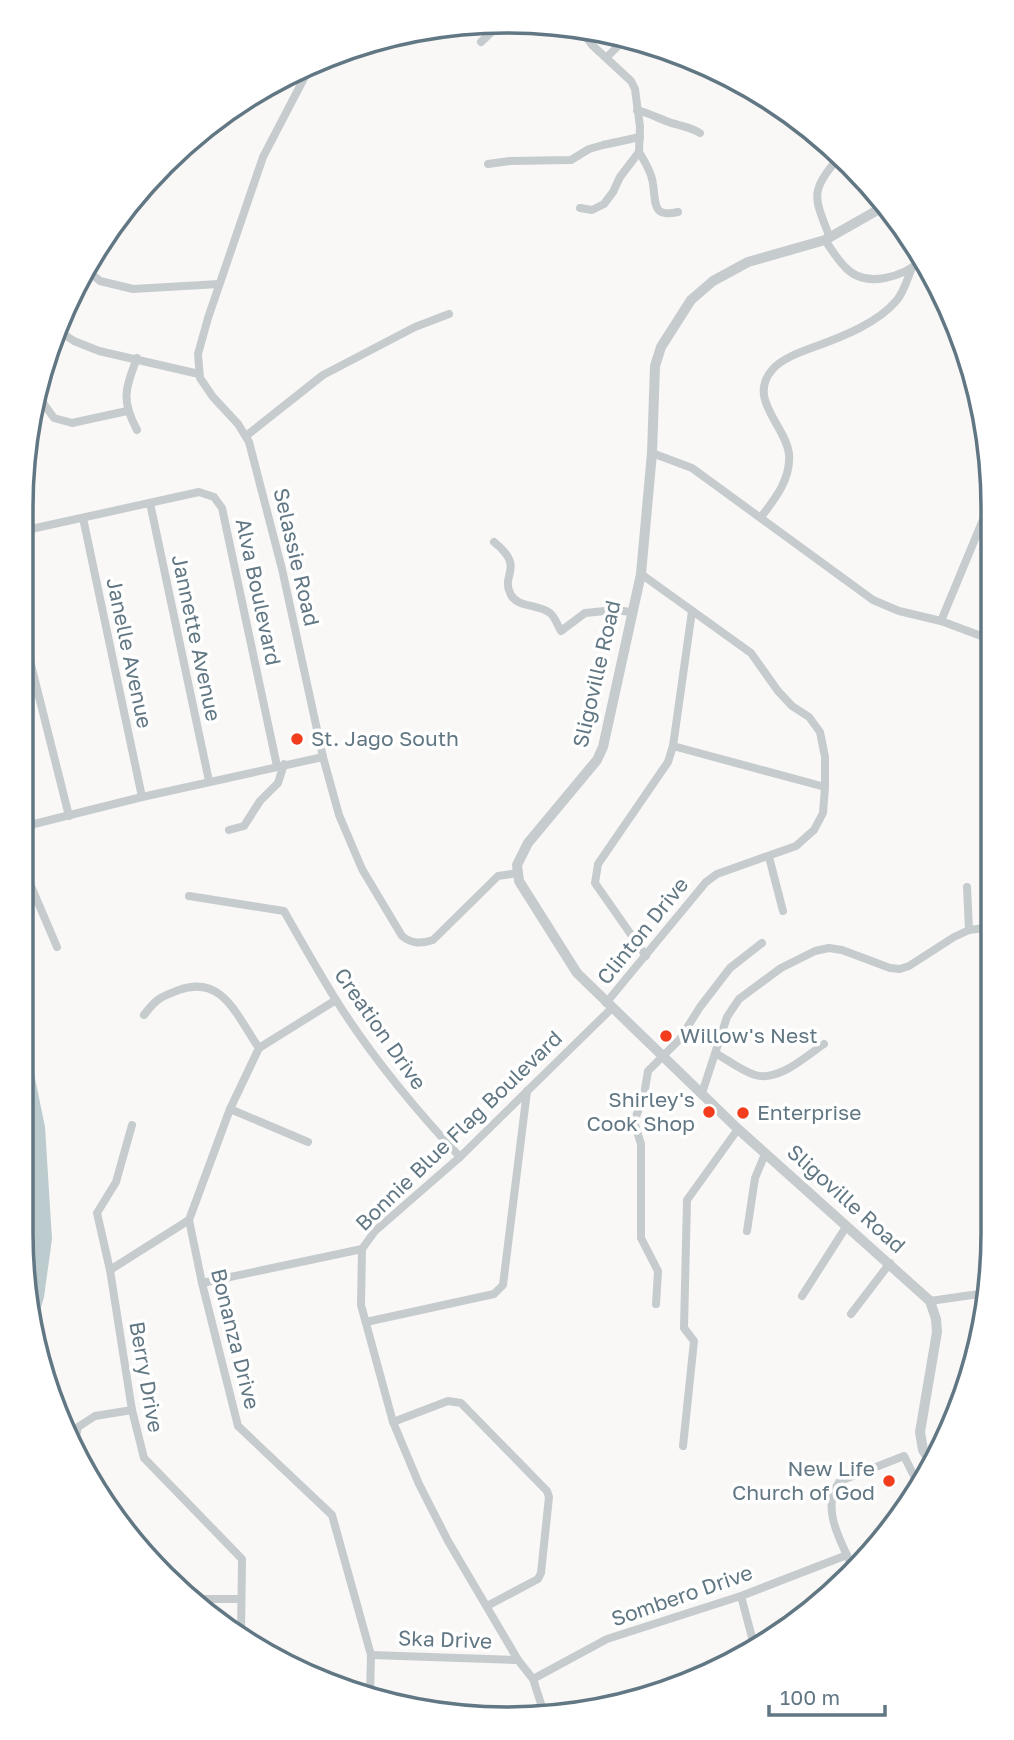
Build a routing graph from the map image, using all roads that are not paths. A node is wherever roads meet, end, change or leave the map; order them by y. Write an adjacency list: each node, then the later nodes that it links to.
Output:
1 (490, 34): 3 (street)
2 (590, 40): 5 (street)
3 (481, 42)
4 (618, 46): 5 (street)
5 (607, 58): 7 (street)
6 (303, 79): 20 (street)
7 (637, 110): 8 (street); 9 (street)
8 (700, 133)
9 (640, 137): 10 (street); 11 (street)
10 (639, 152): 13 (street); 15 (street)
11 (488, 164)
12 (833, 164): 16 (street)
13 (580, 208)
14 (876, 211): 16 (street, Sligoville Road)
15 (678, 212)
16 (827, 239): 18 (street); 29 (street, Sligoville Road)
17 (915, 267): 18 (street)
18 (911, 270): 32 (street)
19 (94, 276): 20 (street)
20 (219, 284): 24 (street)
21 (449, 314): 28 (street)
22 (65, 335): 23 (street)
23 (137, 358): 24 (street); 26 (street)
24 (199, 374): 28 (street, Selassie Road)
25 (44, 405): 26 (street)
26 (127, 411): 27 (street)
27 (137, 430)
28 (246, 436): 43 (street, Selassie Road)
29 (652, 453): 32 (street); 36 (street, Sligoville Road)
30 (150, 503): 31 (street, Alva Boulevard); 44 (street, Alva Boulevard); 45 (street, Jannette Avenue)
31 (83, 517): 34 (street, Alva Boulevard); 47 (street, Janelle Avenue)
32 (761, 517): 39 (street)
33 (981, 525): 39 (street)
34 (33, 528)
35 (494, 542): 38 (street)
36 (641, 574): 37 (street, Clinton Drive); 38 (street, Sligoville Road)
37 (692, 611): 42 (street); 46 (street, Clinton Drive)
38 (631, 612): 52 (street, Sligoville Road)
39 (941, 621): 40 (street)
40 (981, 635)
41 (33, 673): 48 (street)
42 (673, 746): 46 (street); 61 (street)
43 (323, 757): 44 (street); 52 (street, Selassie Road)
44 (281, 765): 45 (street); 50 (street)
45 (209, 781): 47 (street)
46 (825, 788): 51 (street, Clinton Drive)
47 (142, 797): 48 (street)
48 (69, 816): 49 (street)
49 (33, 824)
50 (229, 830)
51 (769, 857): 56 (street); 61 (street, Clinton Drive)
52 (518, 873): 63 (street, Sligoville Road)
53 (967, 887): 58 (street)
54 (33, 891): 60 (street)
55 (190, 896): 62 (street, Creation Drive)
56 (783, 911)
57 (981, 929): 58 (street)
58 (969, 930): 67 (street)
59 (762, 943): 68 (street)
60 (57, 947)
61 (646, 956): 63 (street, Clinton Drive)
62 (336, 1000): 66 (street); 76 (street, Creation Drive)
63 (609, 1005): 68 (street, Sligoville Road); 69 (street, Bonnie Blue Flag Boulevard)
64 (144, 1015): 66 (street)
65 (824, 1044): 67 (street)
66 (259, 1048): 71 (street)
67 (717, 1054): 70 (street)
68 (663, 1057): 70 (street, Sligoville Road); 87 (street)
69 (527, 1091): 76 (street, Bonnie Blue Flag Boulevard); 89 (street)
70 (702, 1093): 73 (street, Sligoville Road)
71 (230, 1109): 74 (street); 77 (street)
72 (132, 1125): 82 (street, Berry Drive)
73 (738, 1129): 75 (street, Sligoville Road); 93 (street)
74 (308, 1142)
75 (765, 1154): 78 (street, Sligoville Road); 79 (street)
76 (460, 1157): 80 (street, Bonnie Blue Flag Boulevard)
77 (190, 1220): 82 (street); 83 (street, Bonanza Drive)
78 (846, 1227): 81 (street, Sligoville Road); 85 (street)
79 (747, 1231)
80 (362, 1249): 83 (street); 89 (street, Bonnie Blue Flag Boulevard)
81 (890, 1264): 86 (street, Sligoville Road); 88 (street)
82 (110, 1270): 90 (street, Berry Drive)
83 (202, 1283): 104 (street, Bonanza Drive)
84 (977, 1294): 86 (street)
85 (802, 1296)
86 (930, 1301): 94 (street)
87 (656, 1304)
88 (851, 1314)
89 (366, 1322): 91 (street, Bonnie Blue Flag Boulevard)
90 (132, 1410): 92 (street); 100 (street, Berry Drive)
91 (393, 1422): 101 (street, Bonnie Blue Flag Boulevard); 101 (street)
92 (77, 1432)
93 (683, 1446)
94 (926, 1454)
95 (914, 1475): 96 (street)
96 (847, 1555): 97 (street); 98 (street, Sombero Drive)
97 (849, 1560)
98 (741, 1596): 103 (street); 106 (street, Sombero Drive)
99 (207, 1599): 100 (street)
100 (241, 1599): 102 (street, Berry Drive)
101 (487, 1606): 105 (street, Bonnie Blue Flag Boulevard)
102 (242, 1625)
103 (752, 1638)
104 (371, 1655): 105 (street, Ska Drive); 107 (street, Bonanza Drive)
105 (518, 1660): 106 (street, Bonnie Blue Flag Boulevard)
106 (533, 1679): 108 (street, Bonnie Blue Flag Boulevard)
107 (370, 1687)
108 (542, 1706)

